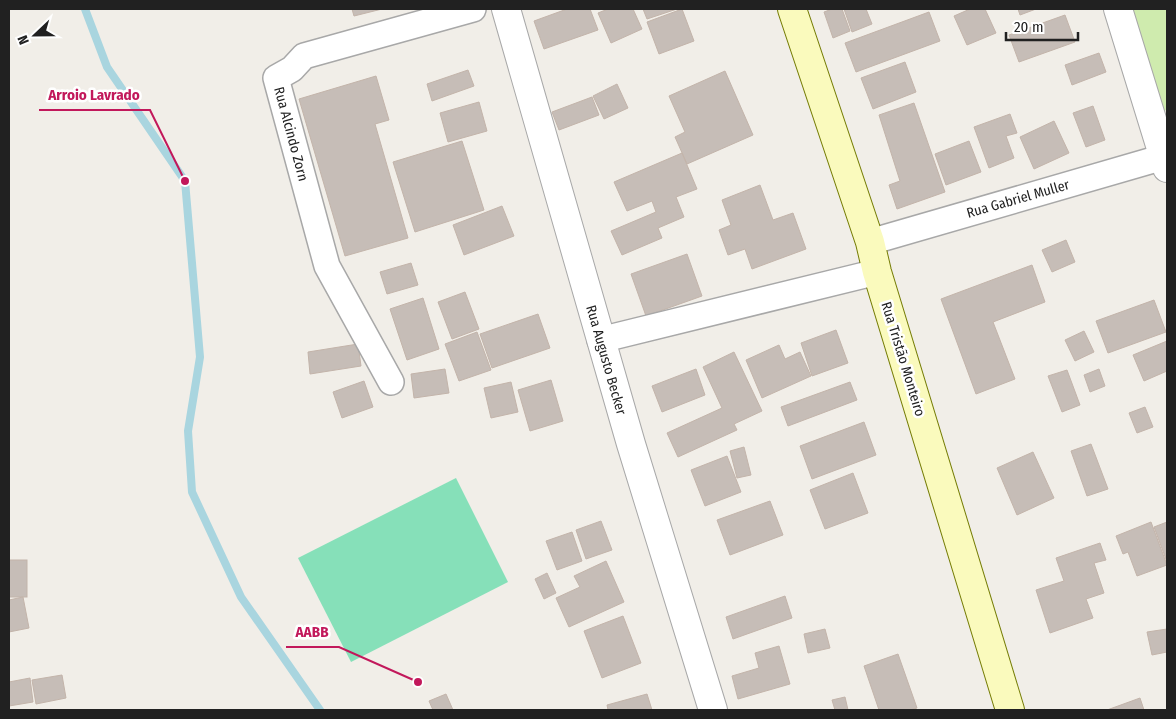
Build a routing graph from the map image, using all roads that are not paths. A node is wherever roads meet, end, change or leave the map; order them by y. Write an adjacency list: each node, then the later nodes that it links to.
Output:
1 (473, 9): 9 (street, Rua Alcindo Zorn)
2 (506, 9): 8 (street, Rua Augusto Becker)
3 (792, 9): 6 (main road, Rua Tristão Monteiro)
4 (1118, 9): 5 (street)
5 (1166, 160): 6 (street, Rua Gabriel Muller)
6 (870, 242): 7 (main road, Rua Tristão Monteiro)
7 (877, 272): 8 (street); 11 (main road, Rua Tristão Monteiro)
8 (600, 340): 10 (street, Rua Augusto Becker)
9 (391, 382)
10 (713, 710)
11 (1010, 710)

